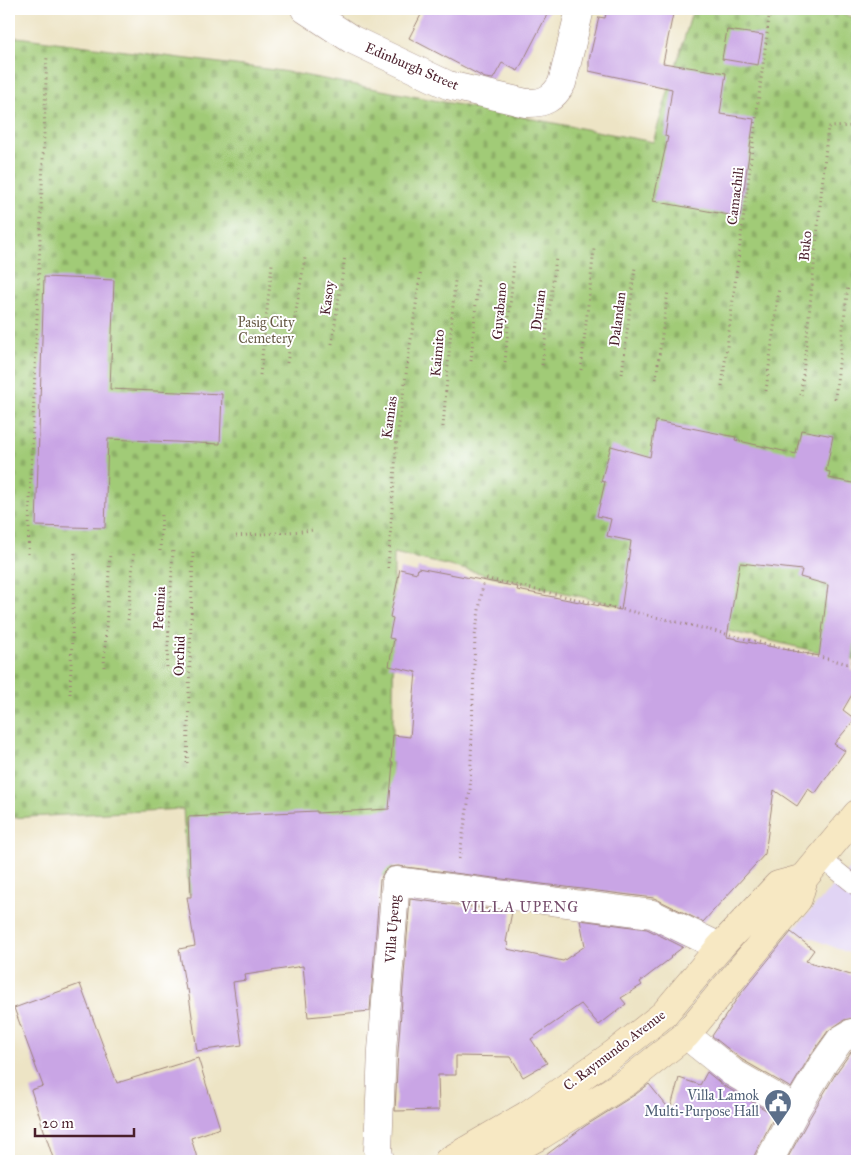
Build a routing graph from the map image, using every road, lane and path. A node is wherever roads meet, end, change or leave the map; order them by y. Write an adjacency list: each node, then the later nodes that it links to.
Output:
1 (306, 9): 2 (street, Edinburgh Street)
2 (580, 9)
3 (770, 9): 28 (path, Camachili)
4 (47, 55): 42 (path)
5 (857, 126): 30 (path, Buko)
6 (594, 249): 24 (path)
7 (345, 256): 19 (path, Kasoy)
8 (305, 258): 22 (path)
9 (556, 258): 23 (path, Durian)
10 (514, 262): 21 (path, Guyabano)
11 (272, 264): 25 (path)
12 (635, 267): 26 (path, Dalandan)
13 (421, 270): 43 (path, Kamias)
14 (478, 280): 20 (path)
15 (455, 281): 32 (path, Kaimito)
16 (848, 285): 31 (path)
17 (779, 287): 29 (path)
18 (668, 291): 27 (path)
19 (332, 344)
20 (472, 361)
21 (505, 362)
22 (287, 363)
23 (542, 365)
24 (581, 370)
25 (260, 374)
26 (622, 374)
27 (656, 378)
28 (722, 386)
29 (766, 391)
30 (801, 395)
31 (835, 399)
32 (443, 427)
33 (162, 514): 38 (path)
34 (315, 530): 35 (path)
35 (236, 536)
36 (193, 550): 49 (path, Orchid)
37 (134, 551): 44 (path)
38 (160, 551)
39 (173, 551): 47 (path, Petunia)
40 (110, 552): 46 (path)
41 (75, 553): 48 (path)
42 (28, 554)
43 (388, 568)
44 (128, 620)
45 (857, 666): 53 (path)
46 (104, 667)
47 (167, 667)
48 (70, 694)
49 (187, 764)
50 (857, 814): 51 (main road, C. Raymundo Avenue)
51 (812, 868): 52 (lane); 54 (main road, C. Raymundo Avenue); 56 (main road, C. Raymundo Avenue)
52 (857, 887)
53 (454, 890): 54 (street, Villa Upeng); 58 (street, Villa Upeng)
54 (720, 947): 59 (main road, C. Raymundo Avenue)
55 (857, 1032): 57 (street)
56 (686, 1035): 57 (street); 60 (main road, C. Raymundo Avenue)
57 (796, 1109): 61 (street)
58 (380, 1161)
59 (448, 1161)
60 (493, 1161)
61 (769, 1161)

